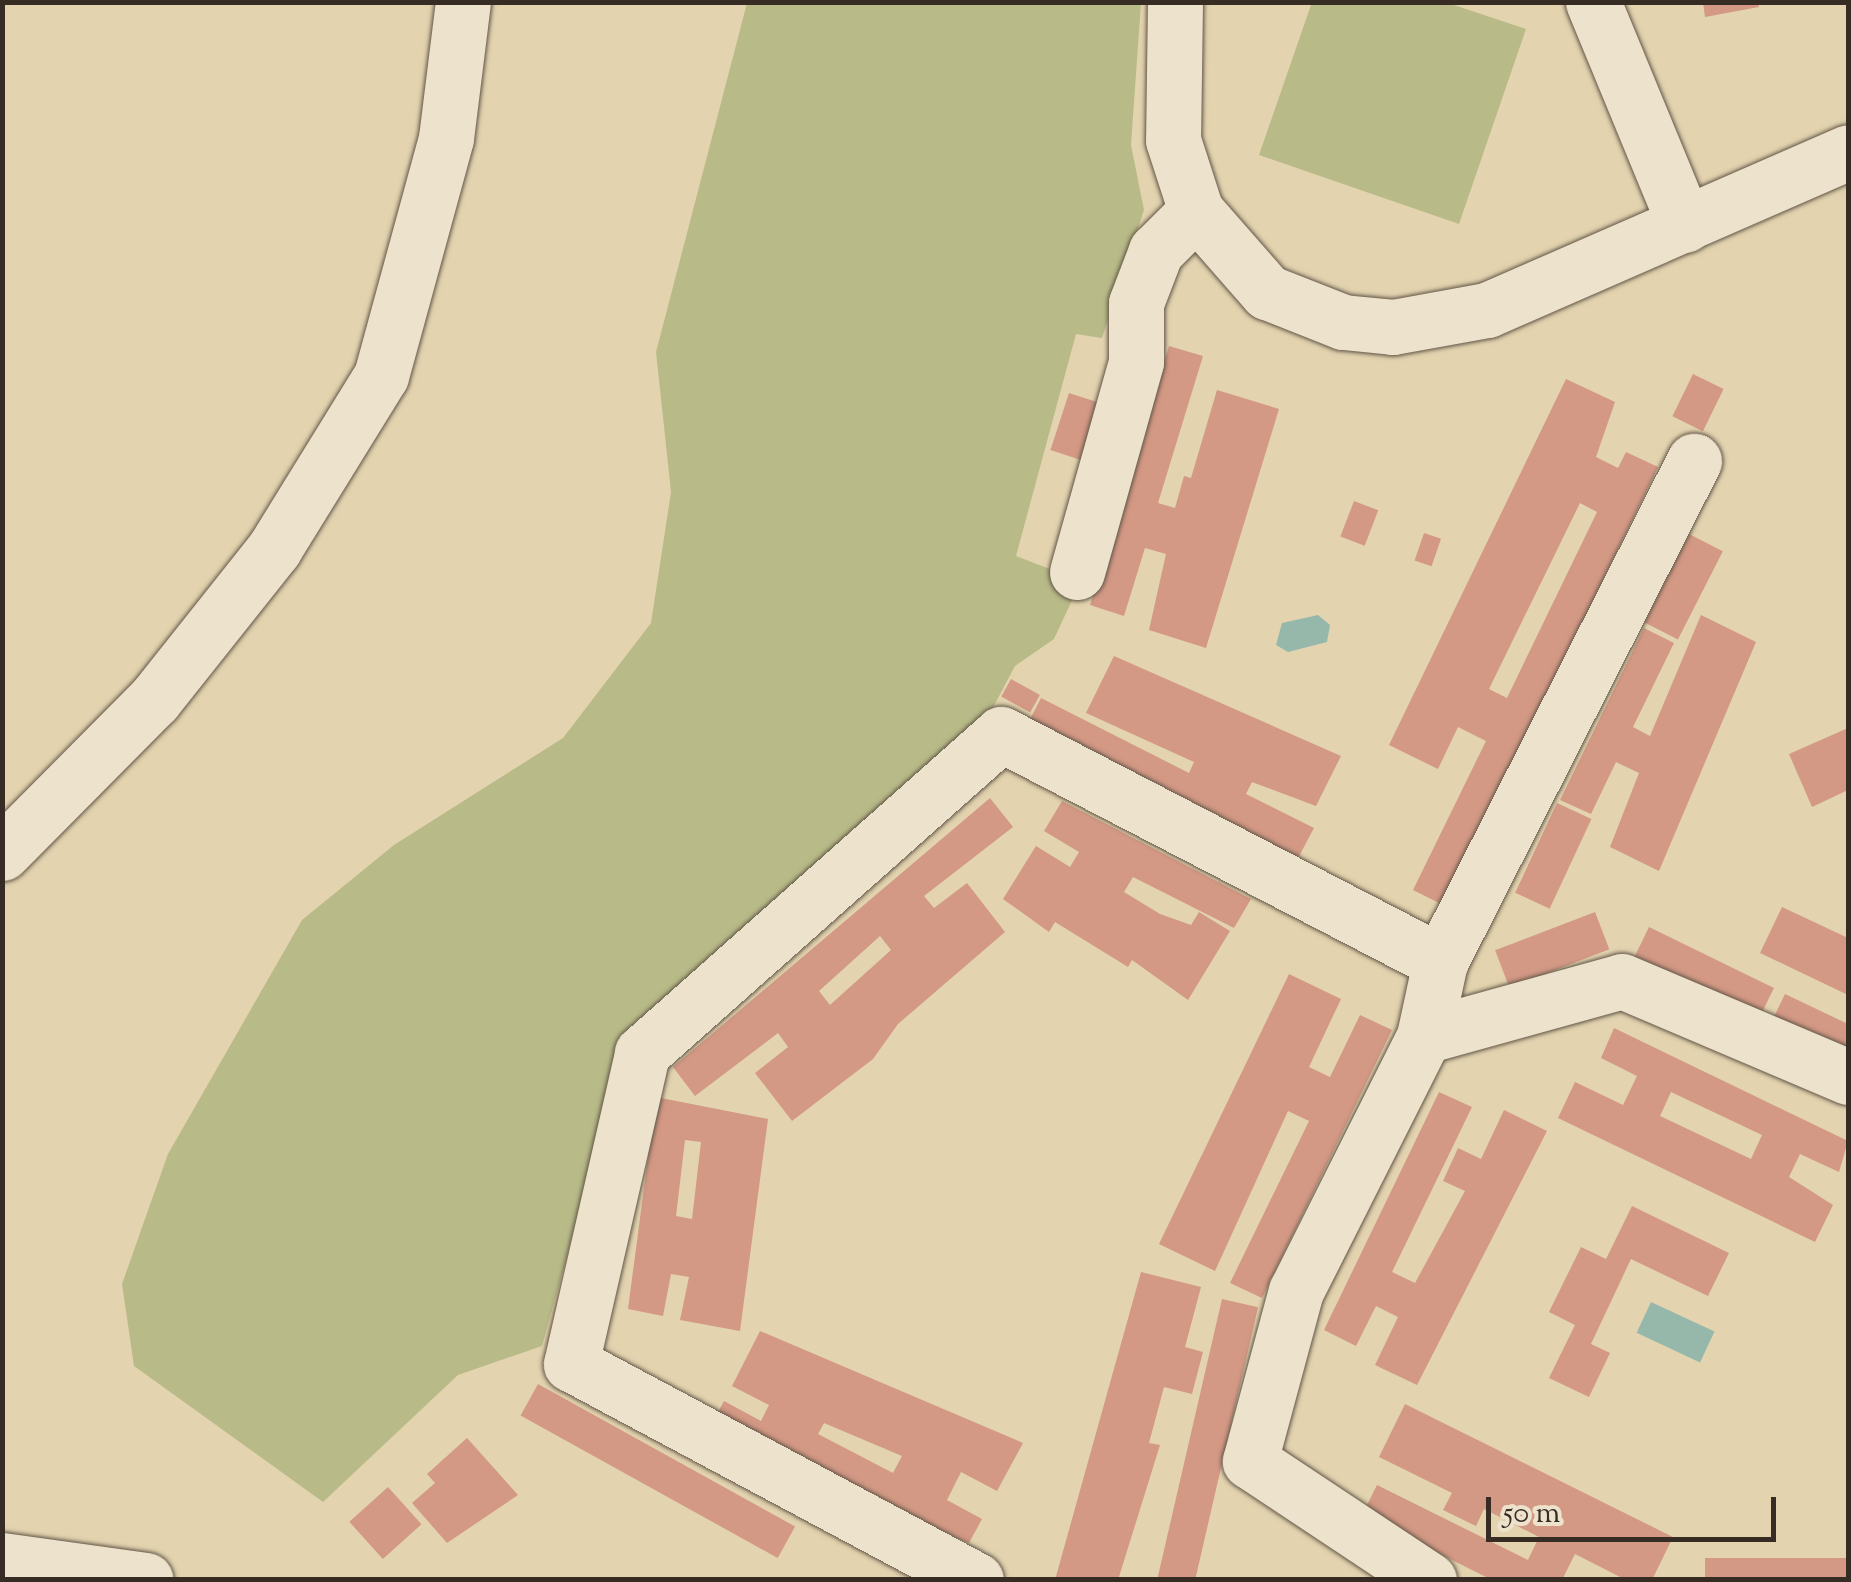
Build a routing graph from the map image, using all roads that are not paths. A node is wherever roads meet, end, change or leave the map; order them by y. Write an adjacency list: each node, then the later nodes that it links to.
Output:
1 (464, 2): 9 (street)
2 (1175, 2): 5 (street)
3 (1593, 2): 6 (street)
4 (1848, 152): 6 (street)
5 (1196, 210): 6 (street); 8 (street)
6 (1684, 225)
7 (1694, 460): 10 (street)
8 (1077, 572)
9 (2, 853)
10 (1440, 962): 11 (street); 15 (street)
11 (1424, 1036): 12 (street); 16 (street)
12 (1848, 1077)
13 (2, 1560): 14 (street)
14 (146, 1580)
15 (976, 1580)
16 (1429, 1580)

